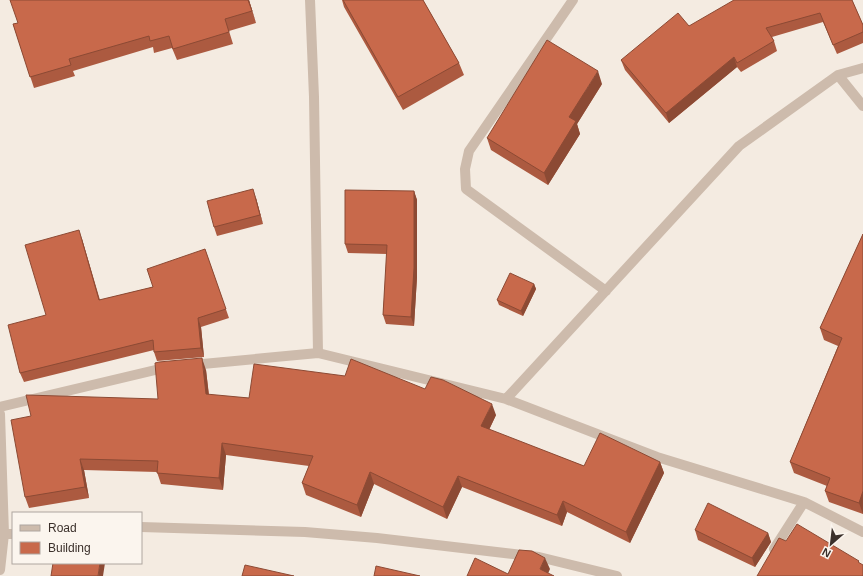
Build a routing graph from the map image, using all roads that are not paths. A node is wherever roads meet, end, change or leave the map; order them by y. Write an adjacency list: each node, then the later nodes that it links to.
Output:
1 (310, 0): 7 (street)
2 (573, 0): 6 (street)
3 (863, 68): 4 (street)
4 (838, 75): 5 (street); 6 (street)
5 (863, 106)
6 (606, 291): 8 (street)
7 (318, 353): 8 (street); 9 (street)
8 (506, 399): 11 (street)
9 (0, 407)
10 (0, 414): 14 (street)
11 (804, 502): 13 (street); 15 (street)
12 (142, 527): 17 (street)
13 (863, 532)
14 (8, 534): 16 (street)
15 (770, 556)
16 (0, 570)
17 (617, 576)

